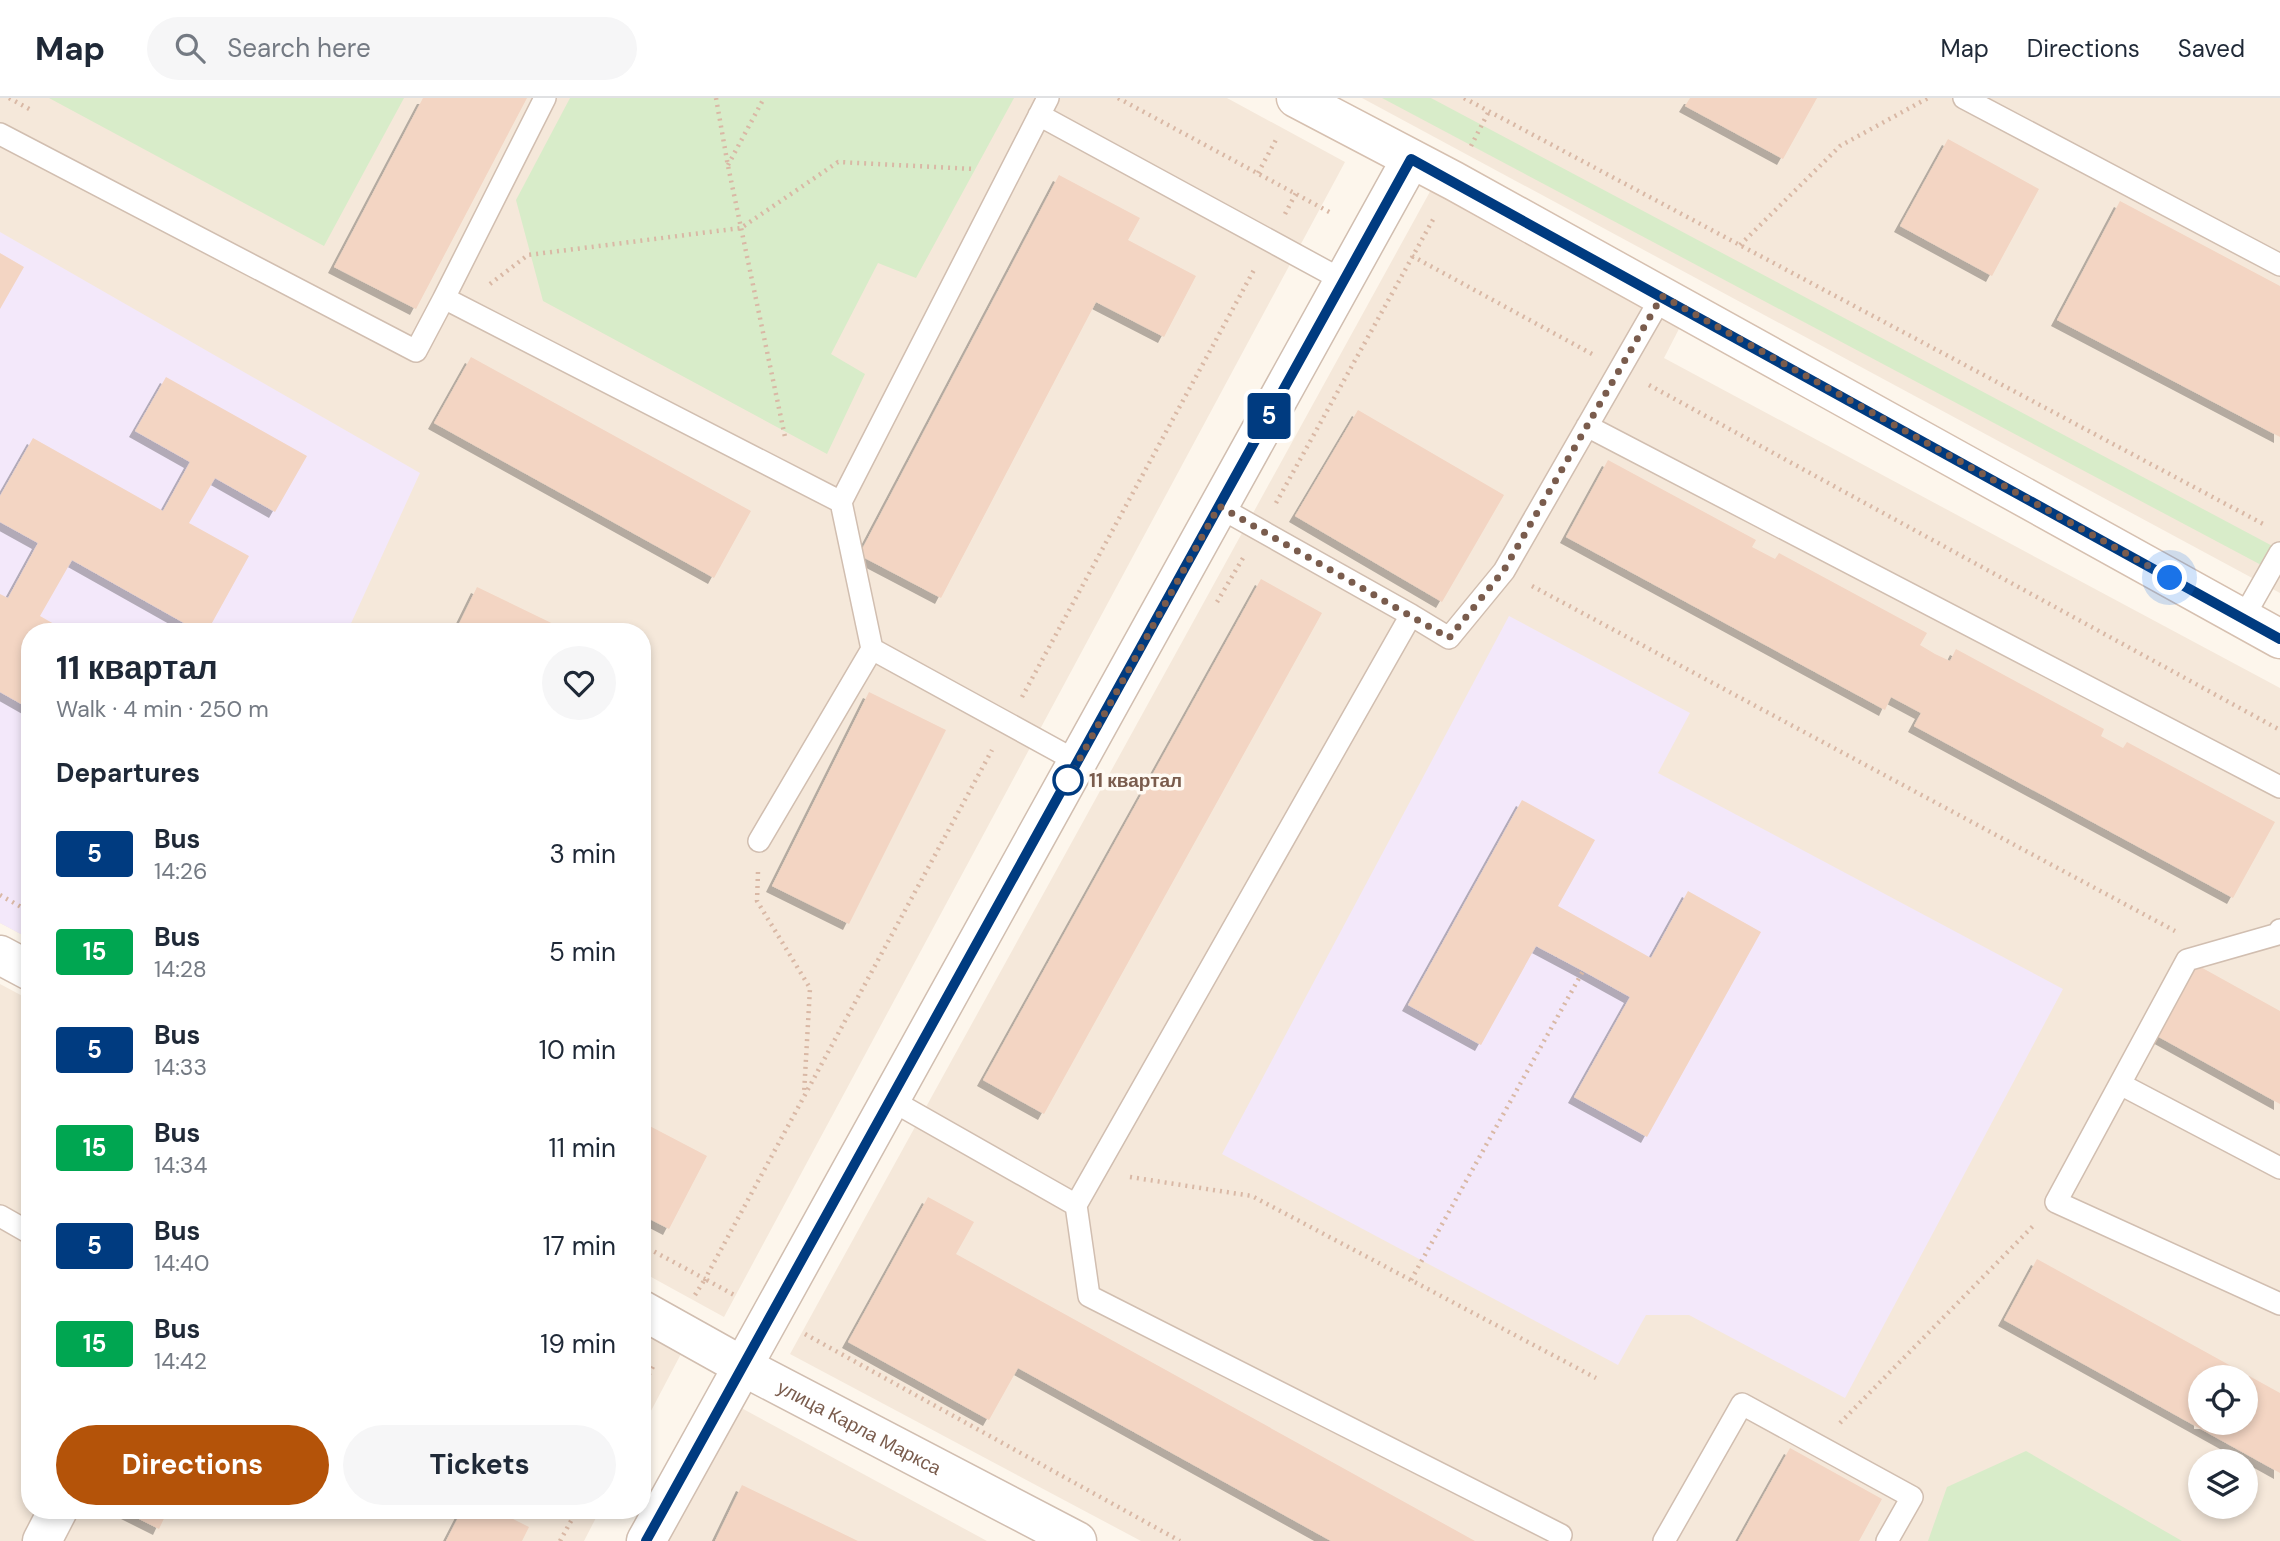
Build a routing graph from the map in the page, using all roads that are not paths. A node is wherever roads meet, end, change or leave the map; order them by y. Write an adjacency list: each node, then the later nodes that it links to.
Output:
1 (545, 98): 10 (lane)
2 (1296, 98): 6 (street)
3 (1964, 98): 7 (lane)
4 (1043, 107): 8 (lane); 12 (lane)
5 (0, 134): 10 (lane)
6 (1411, 159): 8 (street); 9 (street)
7 (2280, 265)
8 (1344, 281): 13 (street)
9 (1662, 296): 11 (lane); 16 (street)
10 (444, 298): 12 (lane)
11 (1587, 426): 15 (lane); 20 (lane)
12 (841, 502): 18 (lane)
13 (1219, 506): 15 (lane); 19 (street)
14 (2280, 553): 16 (lane)
15 (1411, 615): 26 (lane)
16 (2243, 618): 17 (street)
17 (2280, 639)
18 (872, 649): 19 (lane); 21 (lane)
19 (1078, 762): 24 (street)
20 (2280, 787)
21 (760, 841)
22 (2280, 930): 23 (lane)
23 (2120, 1084): 25 (lane); 29 (lane)
24 (891, 1100): 26 (lane); 31 (street)
25 (2280, 1168)
26 (1076, 1205): 33 (lane)
27 (0, 1216): 28 (lane)
28 (21, 1228)
29 (2280, 1304)
30 (651, 1315): 31 (street, улица Карла Маркса)
31 (744, 1367): 34 (street, улица Карла Маркса); 36 (street)
32 (53, 1519): 35 (street)
33 (1561, 1535)
34 (1068, 1539)
35 (41, 1541)
36 (646, 1541)
37 (1664, 1541): 38 (lane)
38 (1887, 1541)

